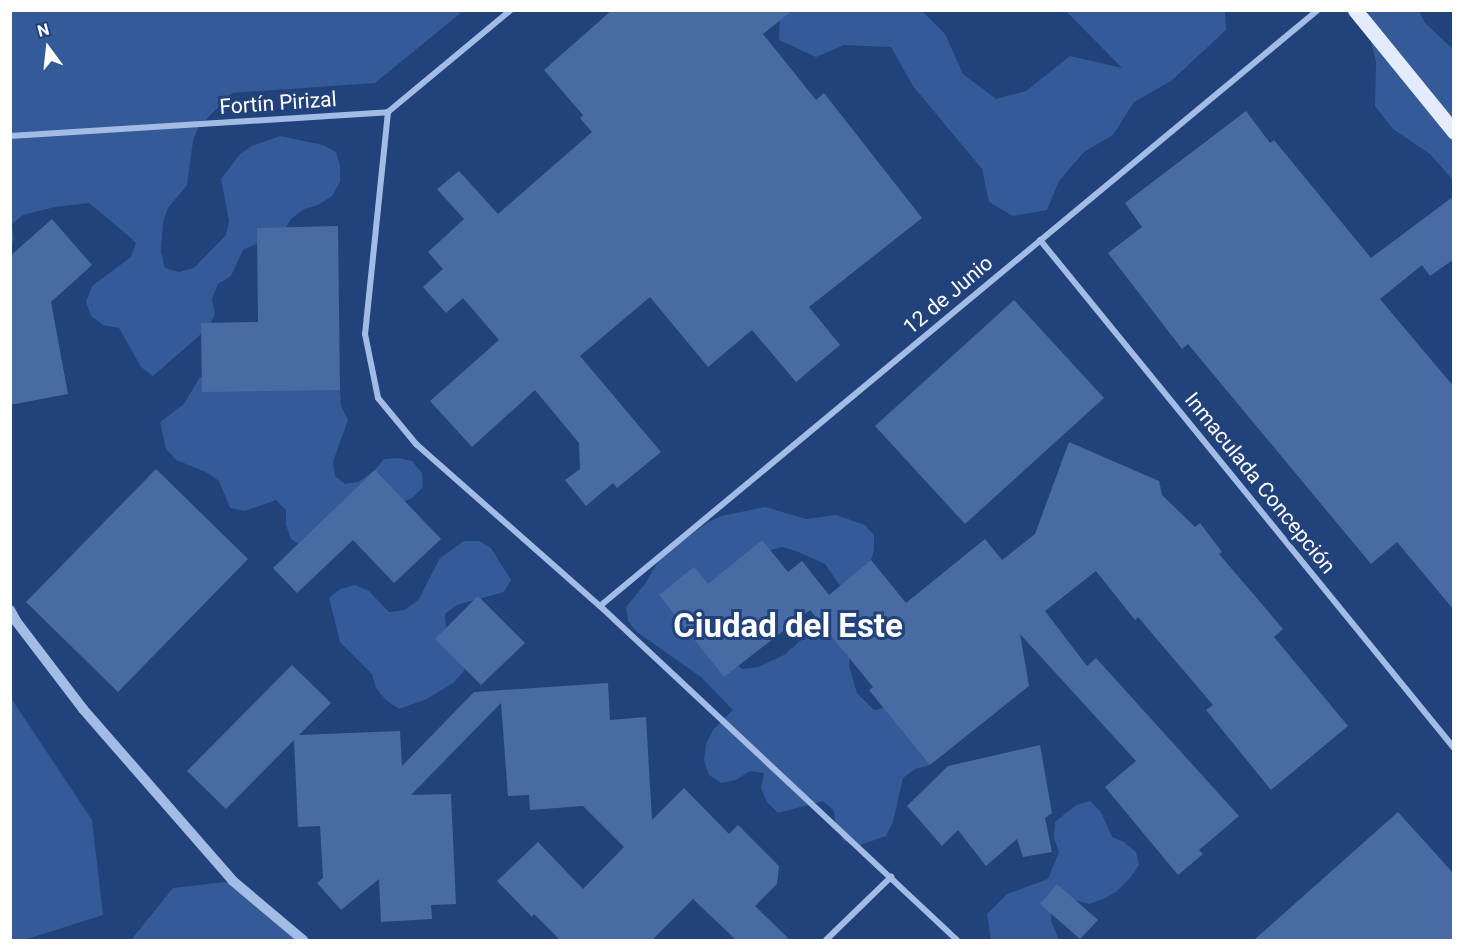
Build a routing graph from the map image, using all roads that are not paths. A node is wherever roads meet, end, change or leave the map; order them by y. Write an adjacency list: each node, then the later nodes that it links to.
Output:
1 (511, 10): 4 (street)
2 (1318, 10): 7 (street, 12 de Junio)
3 (1355, 10): 5 (main road)
4 (388, 112): 6 (street, Fortín Pirizal); 8 (street)
5 (1454, 132)
6 (10, 136)
7 (1040, 240): 8 (street, 12 de Junio); 10 (street, Inmaculada Concepción)
8 (600, 606): 11 (street)
9 (10, 610): 12 (street)
10 (1454, 748)
11 (891, 877): 13 (street); 14 (street)
12 (303, 940)
13 (826, 940)
14 (957, 940)

